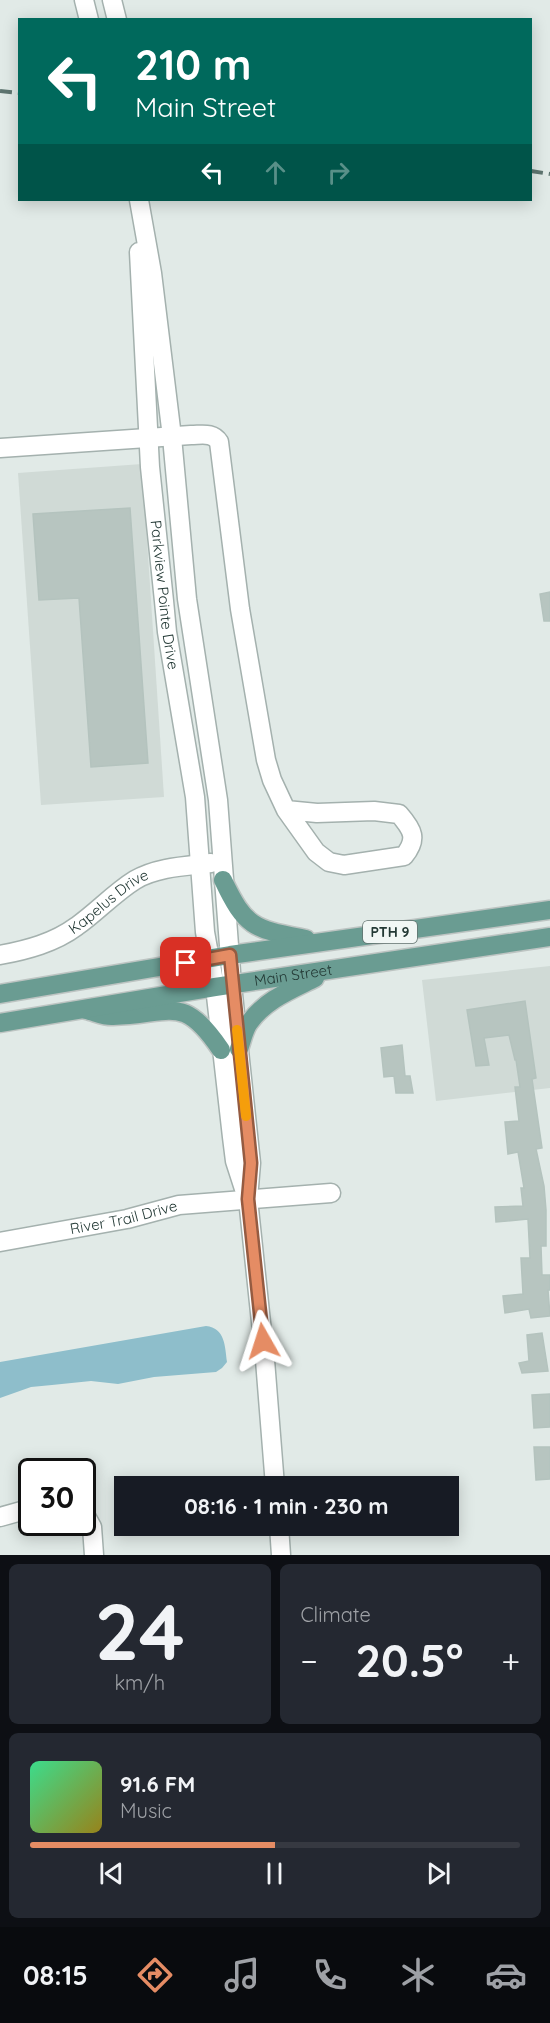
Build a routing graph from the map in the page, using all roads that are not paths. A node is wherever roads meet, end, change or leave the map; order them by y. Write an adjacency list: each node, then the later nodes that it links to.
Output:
1 (84, 0): 3 (street)
2 (112, 0): 4 (street)
3 (88, 18)
4 (116, 18)
5 (138, 201): 7 (street, Parkview Pointe Drive)
6 (138, 201): 8 (street, Parkview Pointe Drive)
7 (172, 437): 8 (street); 10 (street); 12 (street, Parkview Pointe Drive)
8 (148, 439): 9 (street); 11 (street, Parkview Pointe Drive)
9 (0, 448)
10 (286, 810): 10 (street)
11 (199, 864): 12 (street, Kapelus Drive); 16 (street, Kapelus Drive); 18 (street, Parkview Pointe Drive)
12 (223, 871): 15 (main road); 17 (street, Parkview Pointe Drive)
13 (550, 910): 15 (main road, Main Street / PTH 9)
14 (550, 937): 19 (main road, Main Street / PTH 9)
15 (322, 942): 17 (main road, Main Street / PTH 9)
16 (0, 955)
17 (230, 955): 18 (main road, Main Street / PTH 9); 20 (street, Parkview Pointe Drive)
18 (210, 959): 20 (street, Parkview Pointe Drive); 21 (main road, Main Street / PTH 9)
19 (331, 970): 20 (main road, Main Street / PTH 9); 24 (main road)
20 (223, 986): 22 (main road, Main Street / PTH 9); 24 (street)
21 (0, 994)
22 (82, 1008): 23 (main road, Main Street / PTH 9); 24 (main road)
23 (0, 1023)
24 (230, 1050): 26 (street)
25 (331, 1193): 26 (street, River Trail Drive)
26 (248, 1199): 27 (street, River Trail Drive); 28 (street)
27 (0, 1242)
28 (274, 1476)
29 (18, 1512): 30 (street)
30 (0, 1517)
31 (93, 1536): 33 (street)
32 (280, 1536): 34 (street)
33 (94, 1555)
34 (281, 1555)

